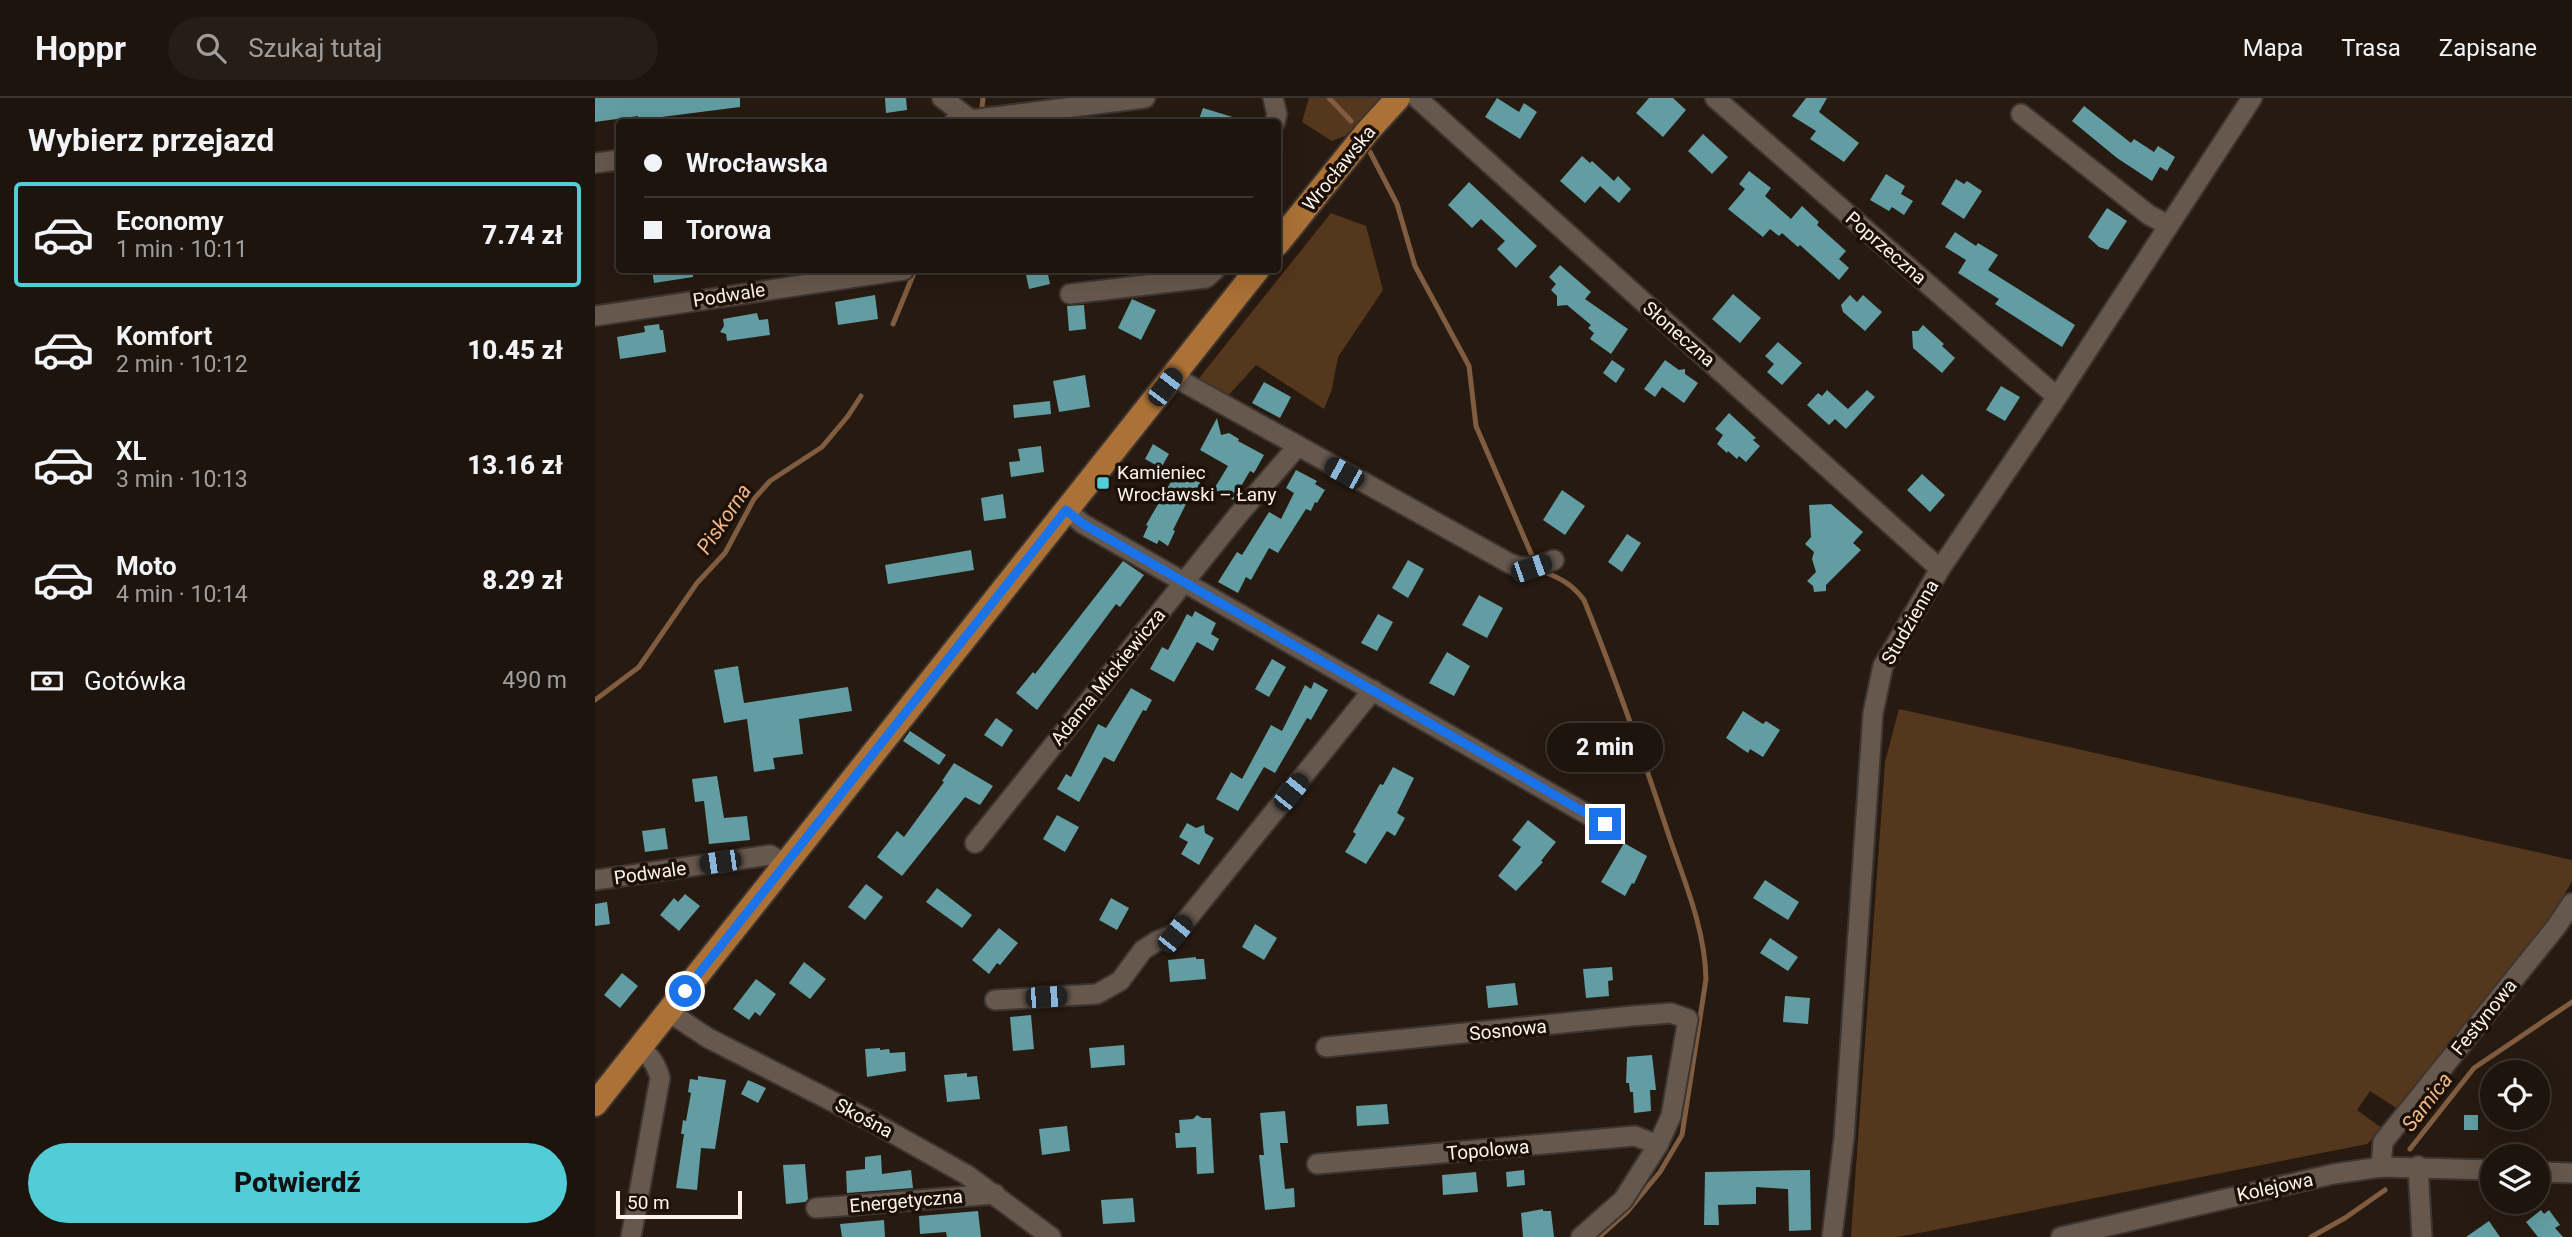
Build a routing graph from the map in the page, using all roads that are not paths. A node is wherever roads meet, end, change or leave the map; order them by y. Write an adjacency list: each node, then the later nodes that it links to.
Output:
1 (942, 98): 8 (street)
2 (1145, 98): 9 (street)
3 (1398, 98): 13 (main road, Wrocławska)
4 (1417, 98): 24 (street, Słoneczna)
5 (1715, 98): 20 (street, Poprzeczna)
6 (2252, 98): 12 (street, Studzienna)
7 (2021, 114): 12 (street)
8 (963, 119)
9 (981, 119)
10 (616, 160): 11 (street)
11 (595, 163)
12 (2168, 225): 20 (street, Studzienna)
13 (1281, 238)
14 (884, 273): 18 (street, Podwale)
15 (1212, 273): 17 (street)
16 (1255, 273): 19 (main road)
17 (1070, 294)
18 (595, 316)
19 (1175, 374): 21 (street); 22 (main road)
20 (2057, 397): 24 (street, Studzienna)
21 (1297, 447): 23 (street); 25 (street, Adama Mickiewicza)
22 (1066, 510): 25 (street); 29 (main road)
23 (1554, 560)
24 (1940, 569): 49 (street, Studzienna)
25 (1185, 582): 26 (street); 28 (street, Adama Mickiewicza)
26 (1373, 690): 27 (street); 32 (street)
27 (1605, 824)
28 (975, 843)
29 (785, 864): 30 (street, Podwale); 33 (main road)
30 (595, 880)
31 (2572, 903): 40 (street, Festynowa)
32 (995, 1000)
33 (669, 1012): 35 (main road); 44 (street, Skośna)
34 (1326, 1047): 37 (street, Sosnowa)
35 (639, 1048): 36 (main road); 46 (street)
36 (595, 1104)
37 (1658, 1145): 38 (street, Topolowa); 48 (street)
38 (1317, 1164)
39 (2419, 1166): 40 (street, Kolejowa); 41 (street, Kolejowa); 51 (street)
40 (2381, 1167): 50 (street, Kolejowa)
41 (2480, 1169)
42 (2550, 1172): 43 (street)
43 (2572, 1173)
44 (995, 1194): 45 (street, Energetyczna); 47 (street, Skośna)
45 (816, 1208)
46 (631, 1237)
47 (1051, 1237)
48 (1581, 1237)
49 (1832, 1237)
50 (2061, 1237)
51 (2422, 1237)

